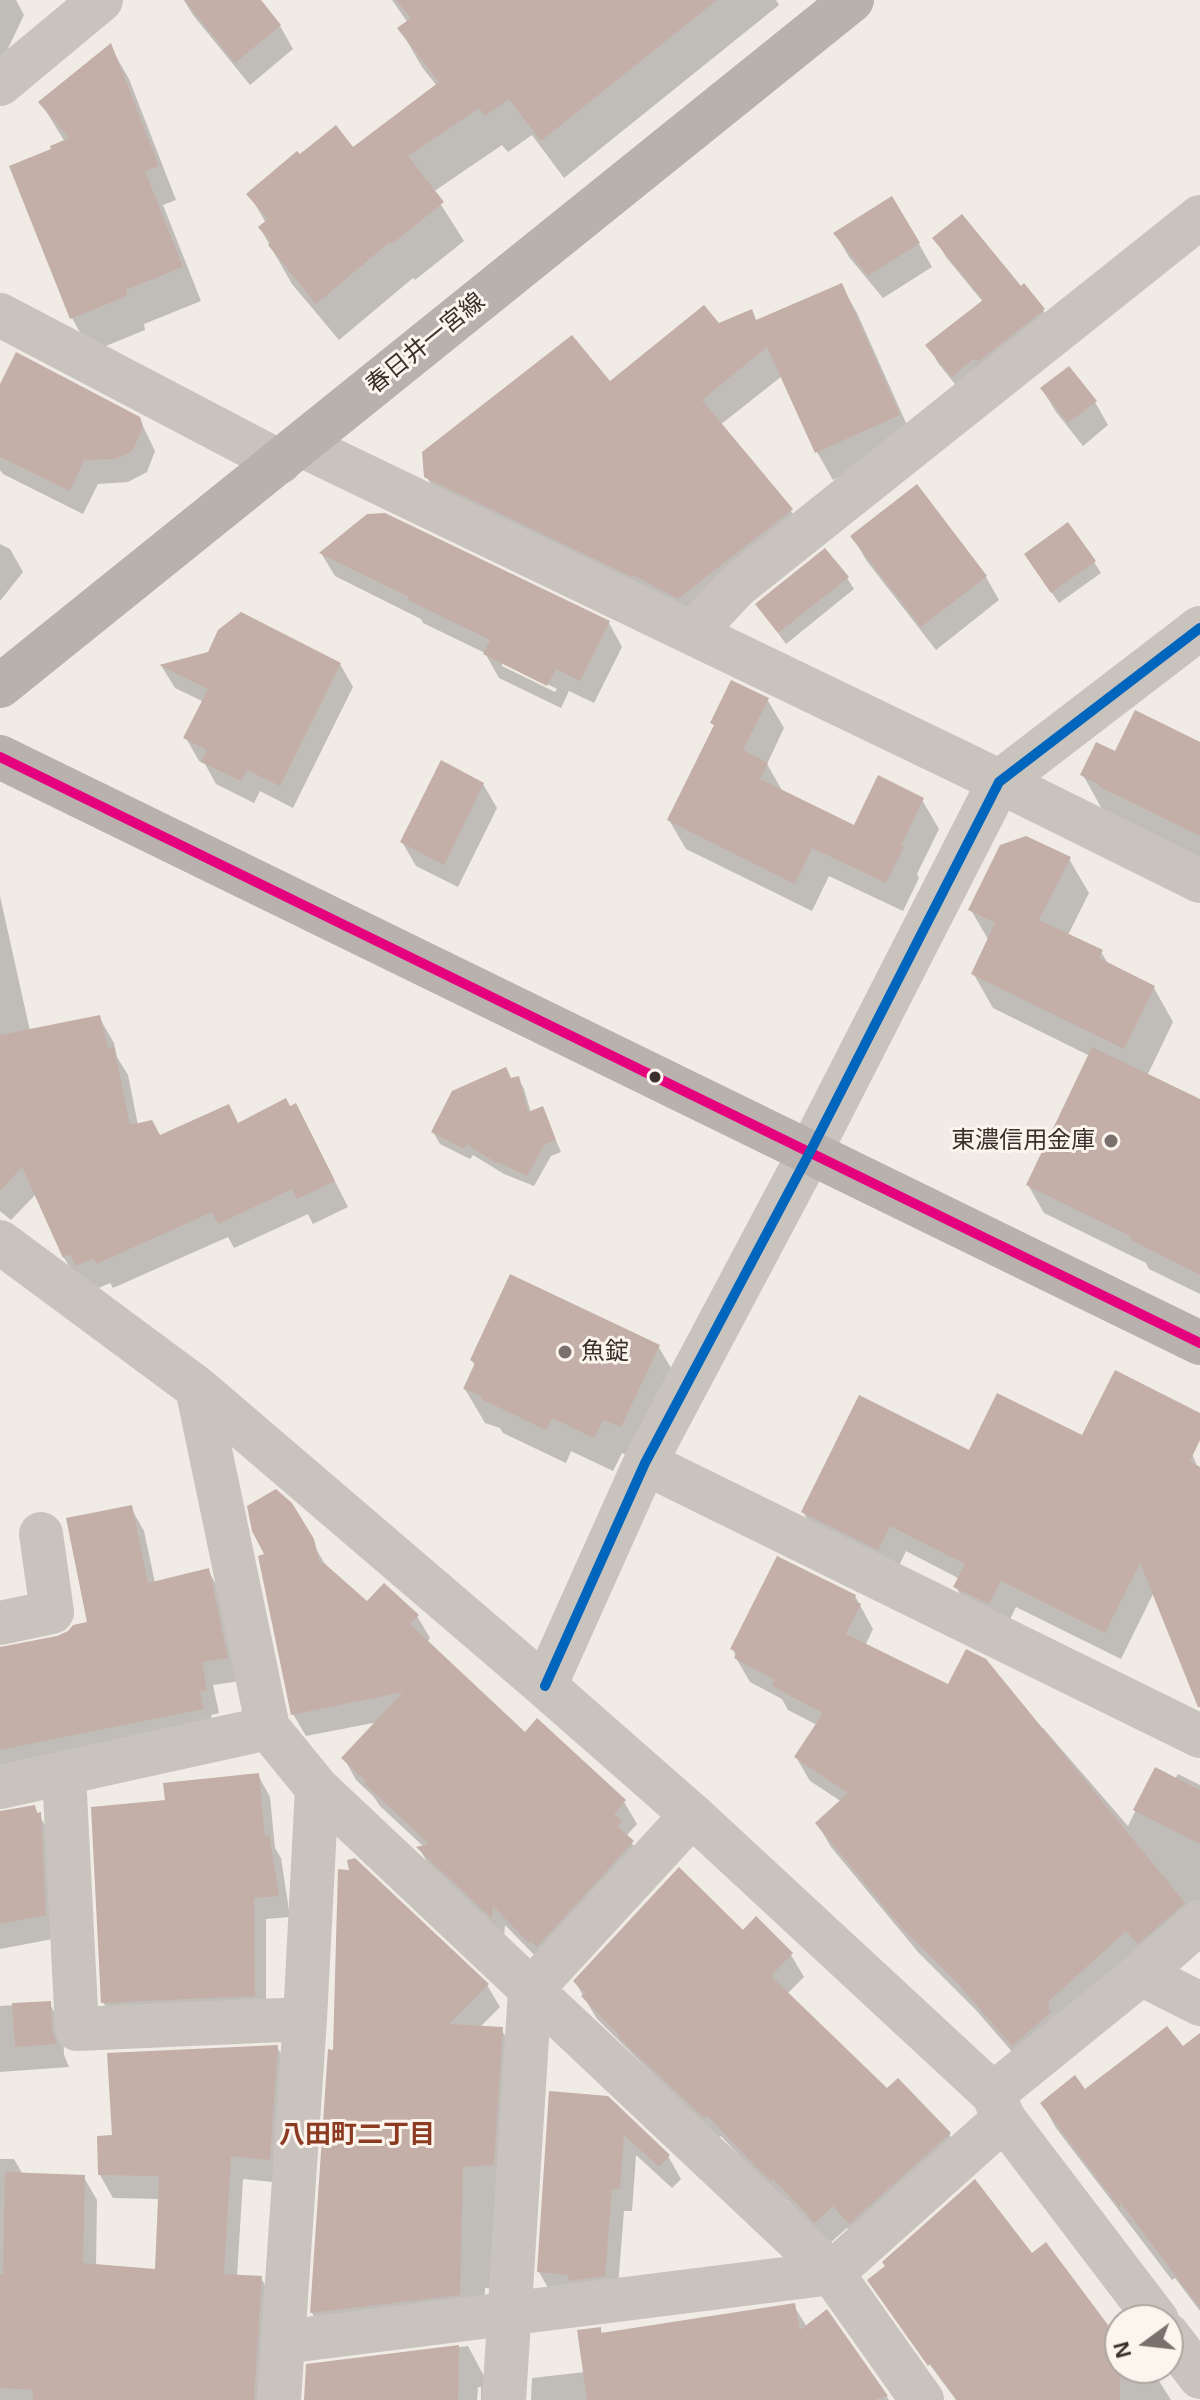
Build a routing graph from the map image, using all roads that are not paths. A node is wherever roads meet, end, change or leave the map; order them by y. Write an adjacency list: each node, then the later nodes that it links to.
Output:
1 (101, 0): 3 (street)
2 (852, 0): 6 (main road, 春日井一宮線)
3 (0, 84)
4 (1200, 217): 8 (street)
5 (0, 315): 6 (street)
6 (291, 454): 8 (street); 9 (main road, 春日井一宮線)
7 (1200, 628): 11 (street)
8 (693, 633): 11 (street)
9 (0, 686)
10 (0, 757): 13 (main road)
11 (999, 782): 12 (street); 13 (street)
12 (1200, 881)
13 (810, 1152): 15 (main road); 17 (street)
14 (0, 1242): 16 (street)
15 (1200, 1343)
16 (197, 1388): 20 (street); 21 (street)
17 (645, 1463): 20 (street); 22 (street)
18 (41, 1534): 19 (street)
19 (0, 1623)
20 (545, 1686): 26 (street)
21 (268, 1728): 23 (street); 25 (street)
22 (1200, 1736)
23 (64, 1774): 24 (street); 31 (street)
24 (0, 1787)
25 (317, 1788): 29 (street); 31 (street)
26 (692, 1815): 29 (street); 32 (street)
27 (1200, 1922): 28 (street)
28 (1141, 1974): 30 (street); 32 (street)
29 (530, 1991): 33 (street); 35 (street)
30 (1200, 2004)
31 (305, 2019): 36 (street)
32 (998, 2106): 33 (street); 34 (street)
33 (832, 2273): 35 (street); 41 (street)
34 (1145, 2304)
35 (511, 2312): 36 (street); 40 (street)
36 (283, 2342): 39 (street)
37 (1184, 2356): 38 (street)
38 (1200, 2377)
39 (279, 2400)
40 (504, 2400)
41 (922, 2400)

